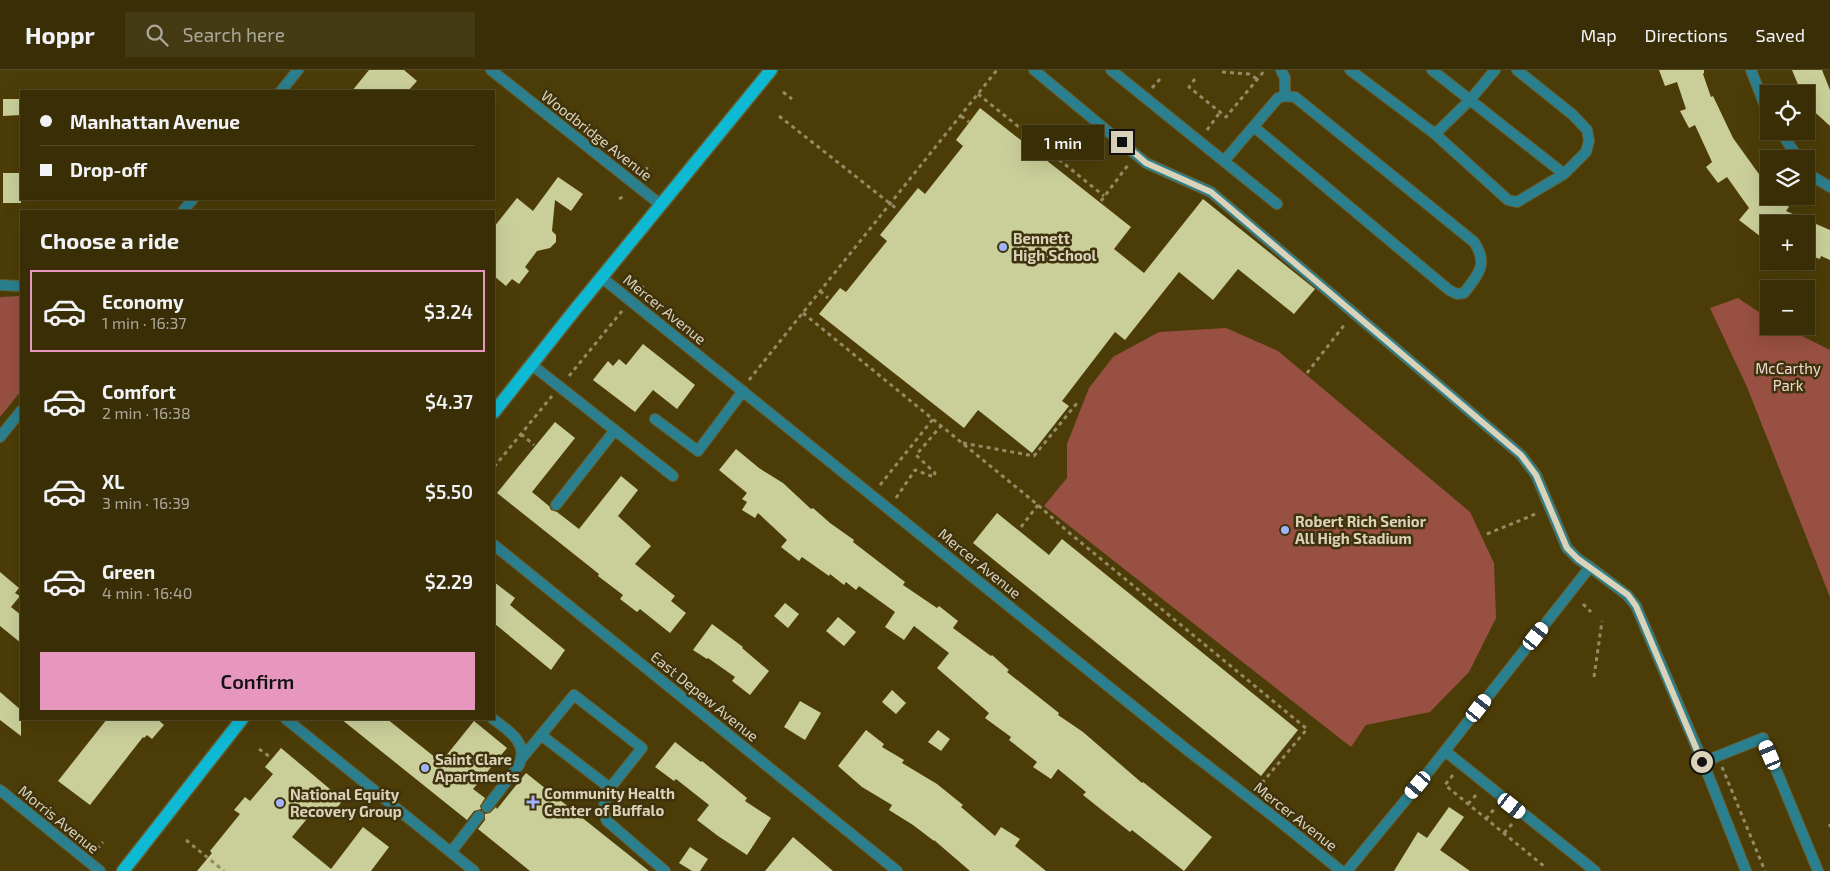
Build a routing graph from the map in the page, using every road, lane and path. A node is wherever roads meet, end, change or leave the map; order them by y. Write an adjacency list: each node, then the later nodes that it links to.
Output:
1 (298, 70): 19 (street)
2 (491, 70): 47 (street, Woodbridge Avenue)
3 (772, 70): 47 (main road)
4 (997, 70): 22 (path)
5 (1034, 70): 33 (street)
6 (1111, 70): 34 (street)
7 (1265, 70): 17 (path)
8 (1281, 70): 23 (street)
9 (1350, 70): 32 (street)
10 (1432, 70): 25 (street)
11 (1495, 70): 25 (street)
12 (1517, 70): 37 (street)
13 (1751, 70): 21 (street)
14 (1222, 72): 17 (path)
15 (1160, 79): 18 (path)
16 (1195, 79): 26 (path)
17 (1257, 79): 26 (path)
18 (1156, 84)
19 (281, 90)
20 (783, 92): 24 (path)
21 (1760, 93)
22 (978, 94): 28 (path); 41 (path)
23 (1285, 96): 30 (street); 30 (street)
24 (792, 99)
25 (1470, 100): 32 (street); 37 (street)
26 (1220, 112): 31 (path)
27 (779, 116): 45 (path)
28 (961, 116): 29 (path); 45 (path)
29 (969, 122)
30 (1254, 126): 34 (street)
31 (1204, 134)
32 (1435, 134): 37 (street)
33 (1136, 154): 41 (path); 83 (street)
34 (1224, 161): 46 (street)
35 (648, 163): 36 (path)
36 (646, 172)
37 (1564, 174)
38 (1815, 178): 39 (street)
39 (1830, 187)
40 (626, 195): 42 (path)
41 (1104, 196): 44 (path)
42 (619, 199)
43 (192, 200): 49 (street)
44 (1101, 200)
45 (890, 204): 48 (path); 55 (path)
46 (1277, 204)
47 (661, 205): 50 (main road)
48 (897, 209)
49 (184, 210)
50 (601, 277): 59 (main road); 62 (street, Mercer Avenue)
51 (645, 284): 54 (path)
52 (0, 285): 53 (street)
53 (20, 286)
54 (641, 289)
55 (820, 291): 56 (path); 57 (path)
56 (828, 298)
57 (803, 313): 61 (path); 67 (path)
58 (1335, 338): 60 (path)
59 (532, 364): 64 (main road); 69 (street)
60 (1307, 373)
61 (750, 378)
62 (743, 392): 66 (street); 121 (street, Mercer Avenue)
63 (1077, 403): 72 (path)
64 (495, 411)
65 (20, 412): 71 (street)
66 (656, 419)
67 (933, 419): 68 (path); 75 (path)
68 (941, 426): 72 (path); 76 (path)
69 (615, 430): 74 (street); 77 (street)
70 (521, 434): 73 (path)
71 (0, 437)
72 (962, 443): 78 (path)
73 (534, 445)
74 (672, 476)
75 (881, 483)
76 (898, 496)
77 (556, 505)
78 (1038, 505): 80 (path); 99 (path)
79 (1526, 518): 81 (path)
80 (1021, 527)
81 (1487, 534)
82 (495, 546): 120 (street, East Depew Avenue)
83 (1590, 567): 93 (street); 97 (street)
84 (1583, 604): 85 (path)
85 (1591, 612)
86 (1602, 620): 87 (path)
87 (1594, 677)
88 (241, 720): 116 (main road)
89 (287, 720): 113 (street)
90 (494, 720): 96 (street)
91 (541, 735): 96 (street); 100 (street); 100 (street)
92 (260, 749): 95 (path)
93 (1445, 752): 122 (street); 123 (street)
94 (1718, 756): 97 (street); 125 (path); 126 (street)
95 (270, 757)
96 (522, 758): 105 (street)
97 (1702, 762): 124 (street)
98 (1454, 774): 103 (path)
99 (1259, 787)
100 (610, 788): 119 (street)
101 (0, 790): 115 (street, Morris Avenue)
102 (1480, 791): 103 (path)
103 (1468, 804): 107 (path)
104 (1498, 805): 107 (path)
105 (487, 807)
106 (480, 816): 113 (street)
107 (1486, 819): 109 (path)
108 (1515, 820): 109 (path)
109 (1504, 833): 114 (path)
110 (186, 840): 117 (path)
111 (103, 842): 112 (path)
112 (96, 849)
113 (451, 852): 118 (street)
114 (1545, 867)
115 (100, 871)
116 (123, 871)
117 (224, 871)
118 (474, 871)
119 (665, 871)
120 (897, 871)
121 (1342, 871)
122 (1347, 871)
123 (1595, 871)
124 (1746, 871)
125 (1765, 871)
126 (1818, 871)

